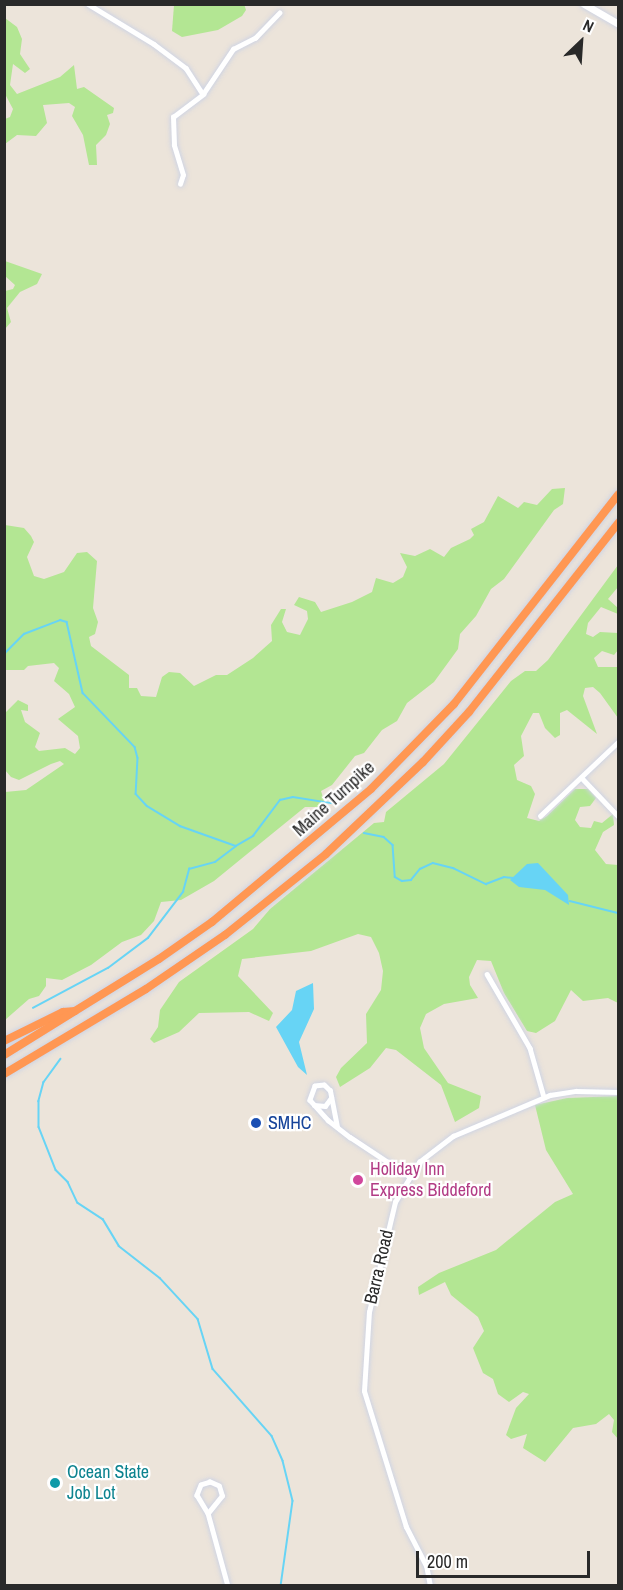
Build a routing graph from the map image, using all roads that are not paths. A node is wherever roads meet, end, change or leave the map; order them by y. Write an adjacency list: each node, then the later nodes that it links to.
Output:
1 (88, 4): 5 (street)
2 (584, 4): 4 (street)
3 (279, 13): 5 (street)
4 (618, 24)
5 (203, 94): 6 (street)
6 (180, 184)
7 (618, 495): 14 (highway, Maine Turnpike)
8 (618, 524): 17 (highway, Maine Turnpike)
9 (618, 742): 10 (street)
10 (582, 778): 11 (street); 12 (street)
11 (540, 816)
12 (618, 816)
13 (487, 974): 20 (street)
14 (78, 1011): 15 (highway); 16 (highway, Maine Turnpike)
15 (4, 1041)
16 (4, 1054)
17 (4, 1074)
18 (618, 1092): 20 (street, Barra Road)
19 (331, 1094): 21 (street); 21 (street); 22 (street)
20 (544, 1097): 23 (street, Barra Road)
21 (314, 1105): 22 (street)
22 (337, 1127): 23 (street)
23 (409, 1176): 26 (street, Barra Road)
24 (208, 1513): 24 (street); 25 (street)
25 (228, 1586)
26 (430, 1586)

